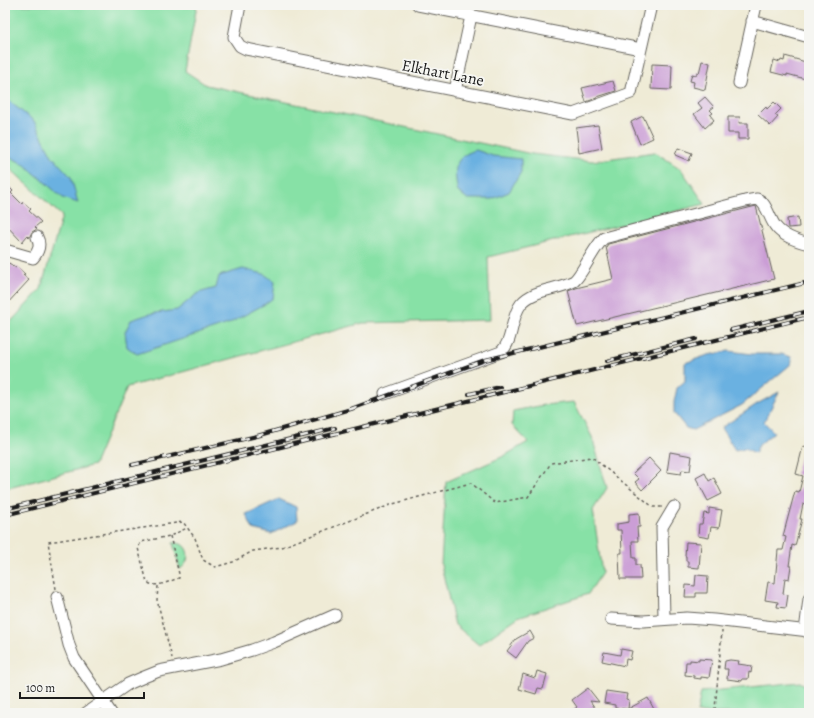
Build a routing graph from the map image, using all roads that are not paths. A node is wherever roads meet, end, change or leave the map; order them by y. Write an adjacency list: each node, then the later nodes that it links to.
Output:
1 (240, 5): 10 (street, Elkhart Lane)
2 (418, 5): 5 (street)
3 (650, 5): 8 (street)
4 (756, 5): 6 (street)
5 (471, 16): 8 (street); 10 (street)
6 (752, 22): 7 (street); 9 (street)
7 (809, 36)
8 (641, 49): 10 (street, Elkhart Lane)
9 (739, 83)
10 (455, 90)
11 (37, 237): 13 (street)
12 (809, 244): 14 (street)
13 (5, 250)
14 (385, 394)
15 (674, 507): 19 (street)
16 (57, 597): 22 (street)
17 (809, 598): 21 (street)
18 (335, 616): 22 (street)
19 (664, 618): 20 (street); 21 (street)
20 (611, 619)
21 (807, 631)
22 (103, 701): 23 (street); 24 (street)
23 (86, 713)
24 (112, 713)

